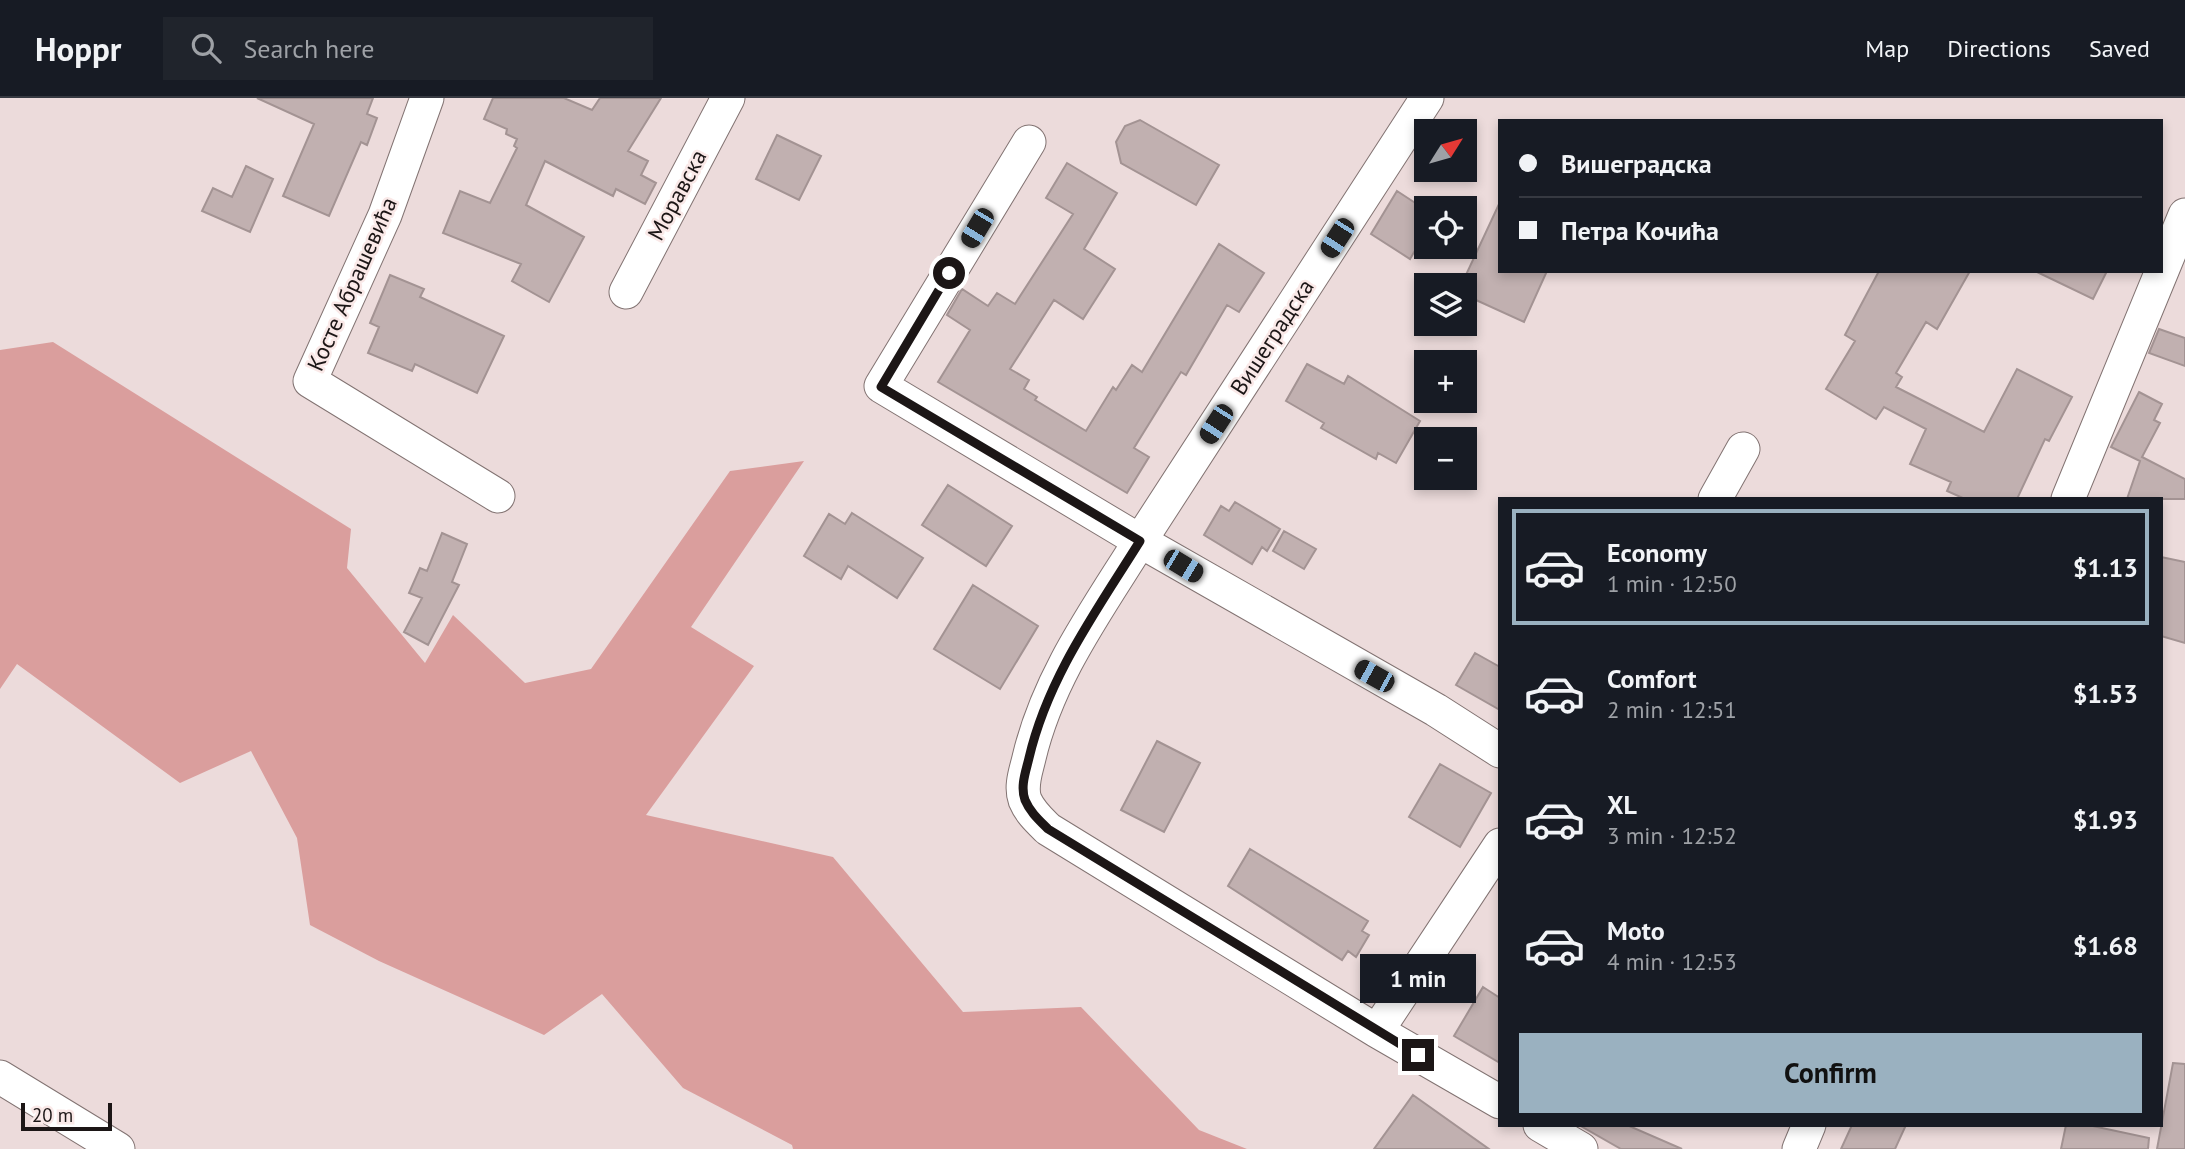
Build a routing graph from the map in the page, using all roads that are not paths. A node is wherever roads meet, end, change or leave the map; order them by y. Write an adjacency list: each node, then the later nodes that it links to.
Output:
1 (426, 98): 10 (street, Косте Абрашевића)
2 (728, 98): 8 (street, Моравска)
3 (1427, 98): 13 (street, Вишеградска)
4 (1029, 142): 13 (street)
5 (2185, 215): 6 (street)
6 (2163, 268)
7 (2161, 273): 12 (street)
8 (626, 292)
9 (1743, 449): 11 (street)
10 (498, 496)
11 (1716, 497)
12 (2069, 497)
13 (1140, 541): 14 (street); 16 (street, Вишеградска)
14 (1498, 750)
15 (1498, 848): 16 (street)
16 (1377, 1031): 18 (street, Вишеградска)
17 (0, 1077): 21 (street)
18 (1498, 1101)
19 (1543, 1127): 22 (street)
20 (1808, 1127): 23 (street)
21 (100, 1144)
22 (1581, 1149)
23 (1800, 1149)

